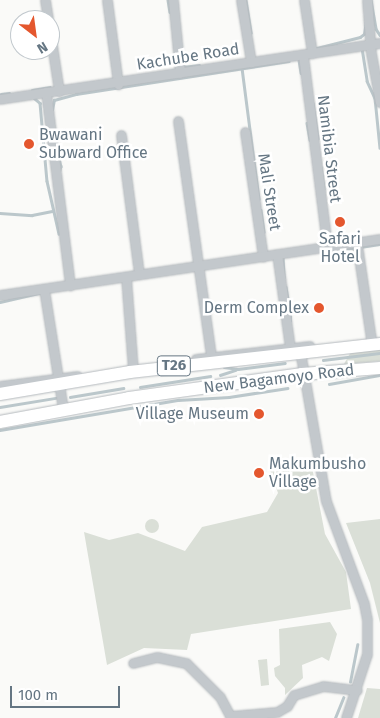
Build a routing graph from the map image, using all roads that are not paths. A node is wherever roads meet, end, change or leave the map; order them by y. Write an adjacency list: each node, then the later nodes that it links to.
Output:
1 (107, 0): 11 (street)
2 (173, 0): 10 (street)
3 (241, 0): 9 (street)
4 (304, 0): 7 (street, Namibia Street)
5 (367, 0): 6 (street)
6 (376, 43): 7 (street, Kachube Road); 15 (street)
7 (307, 54): 9 (street, Kachube Road); 21 (street, Namibia Street)
8 (54, 60): 12 (street)
9 (251, 62): 10 (street, Kachube Road)
10 (180, 73): 11 (street, Kachube Road)
11 (118, 84): 12 (street, Kachube Road)
12 (59, 91): 13 (street, Kachube Road)
13 (46, 92): 14 (street, Kachube Road); 27 (street)
14 (0, 99)
15 (380, 102)
16 (178, 121): 24 (street)
17 (245, 132): 23 (street, Mali Street)
18 (121, 135): 25 (street)
19 (380, 239): 20 (street)
20 (357, 244): 21 (street); 30 (street)
21 (327, 246): 22 (street)
22 (277, 254): 23 (street); 31 (street)
23 (263, 257): 24 (street)
24 (200, 265): 25 (street); 32 (street)
25 (139, 274): 26 (street)
26 (126, 277): 27 (street); 34 (street)
27 (70, 286): 28 (street)
28 (44, 289): 29 (street); 36 (street)
29 (0, 295)
30 (376, 343): 31 (highway, New Bagamoyo Road / T26)
31 (295, 349): 32 (street); 35 (street); 36 (highway, New Bagamoyo Road / T26)
32 (211, 356): 34 (street)
33 (380, 368): 35 (highway, New Bagamoyo Road / T26)
34 (133, 370): 36 (street)
35 (302, 374): 39 (highway, New Bagamoyo Road / T26); 42 (street)
36 (58, 380): 37 (street); 38 (highway, New Bagamoyo Road / T26); 39 (street)
37 (0, 386)
38 (0, 394)
39 (63, 409): 40 (highway, New Bagamoyo Road / T26)
40 (0, 422)
41 (133, 662): 43 (street)
42 (357, 690): 43 (street); 44 (street)
43 (231, 717)
44 (346, 718)

